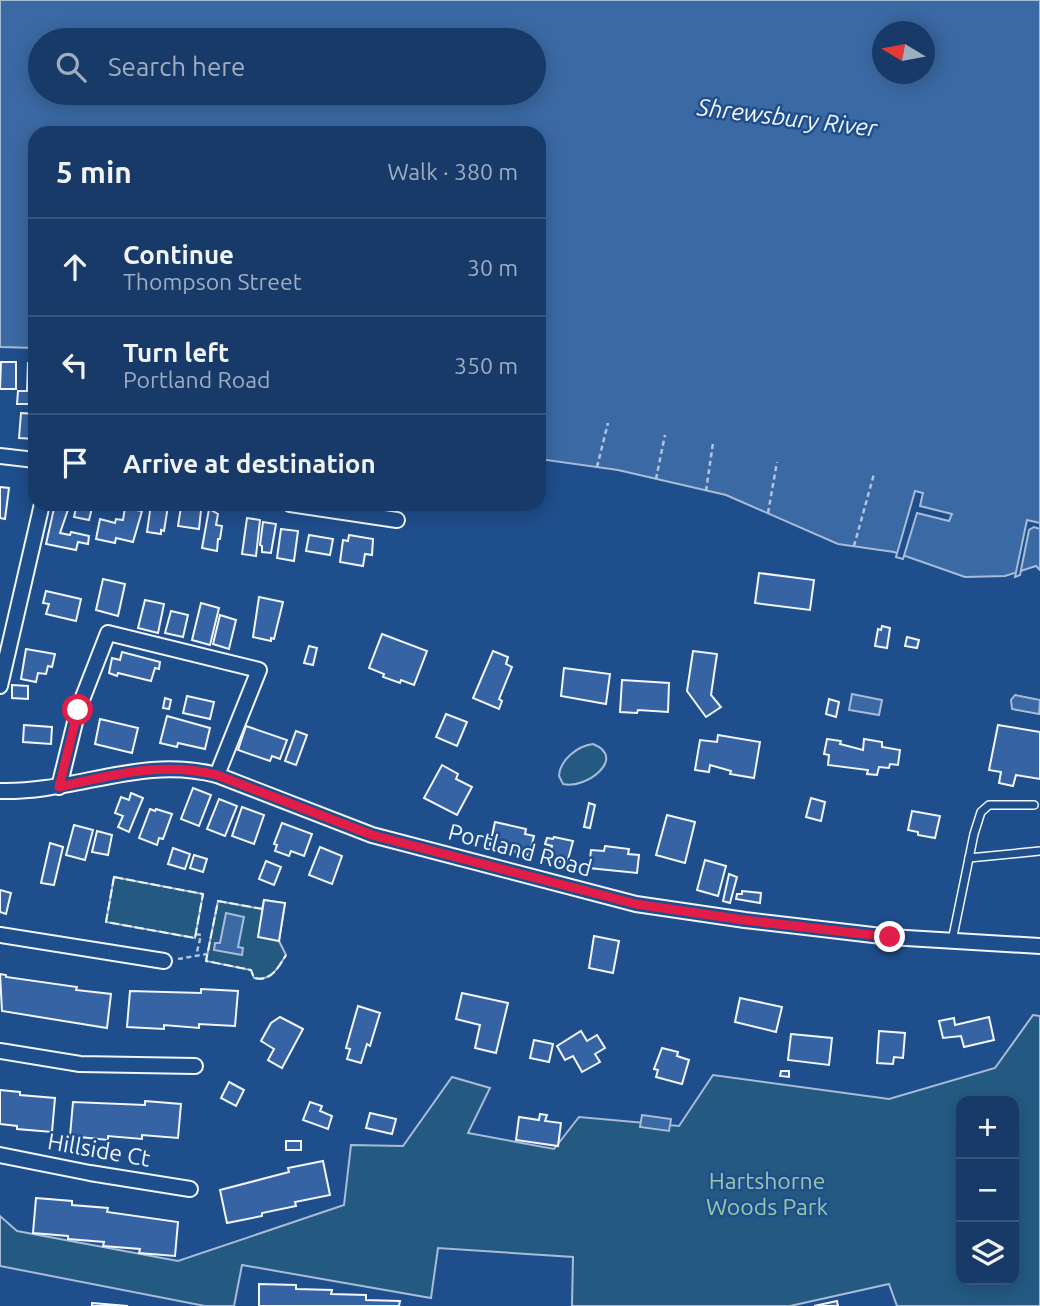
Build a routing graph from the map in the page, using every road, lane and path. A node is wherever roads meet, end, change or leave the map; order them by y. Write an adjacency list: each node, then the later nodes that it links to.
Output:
1 (608, 423): 7 (path)
2 (665, 435): 9 (path)
3 (713, 443): 10 (path)
4 (0, 456): 5 (street)
5 (28, 459)
6 (776, 462): 13 (path)
7 (597, 467)
8 (874, 474): 15 (path)
9 (656, 479)
10 (706, 491)
11 (40, 511): 16 (street)
12 (337, 511): 14 (street)
13 (768, 513)
14 (397, 520)
15 (854, 546)
16 (0, 686)
17 (217, 775): 18 (street, Portland Road); 18 (street); 25 (street, Portland Road)
18 (59, 787): 19 (street, Portland Road)
19 (0, 791)
20 (1034, 804): 22 (lane)
21 (1040, 851): 22 (lane)
22 (969, 858): 25 (lane)
23 (0, 934): 29 (street)
24 (196, 934): 28 (path)
25 (953, 941): 26 (street, Portland Road)
26 (1040, 946)
27 (207, 954): 28 (path)
28 (196, 956): 29 (path)
29 (164, 961)
30 (0, 1051): 31 (street)
31 (195, 1066)
32 (0, 1155): 33 (street, Hillside Ct)
33 (190, 1189)

